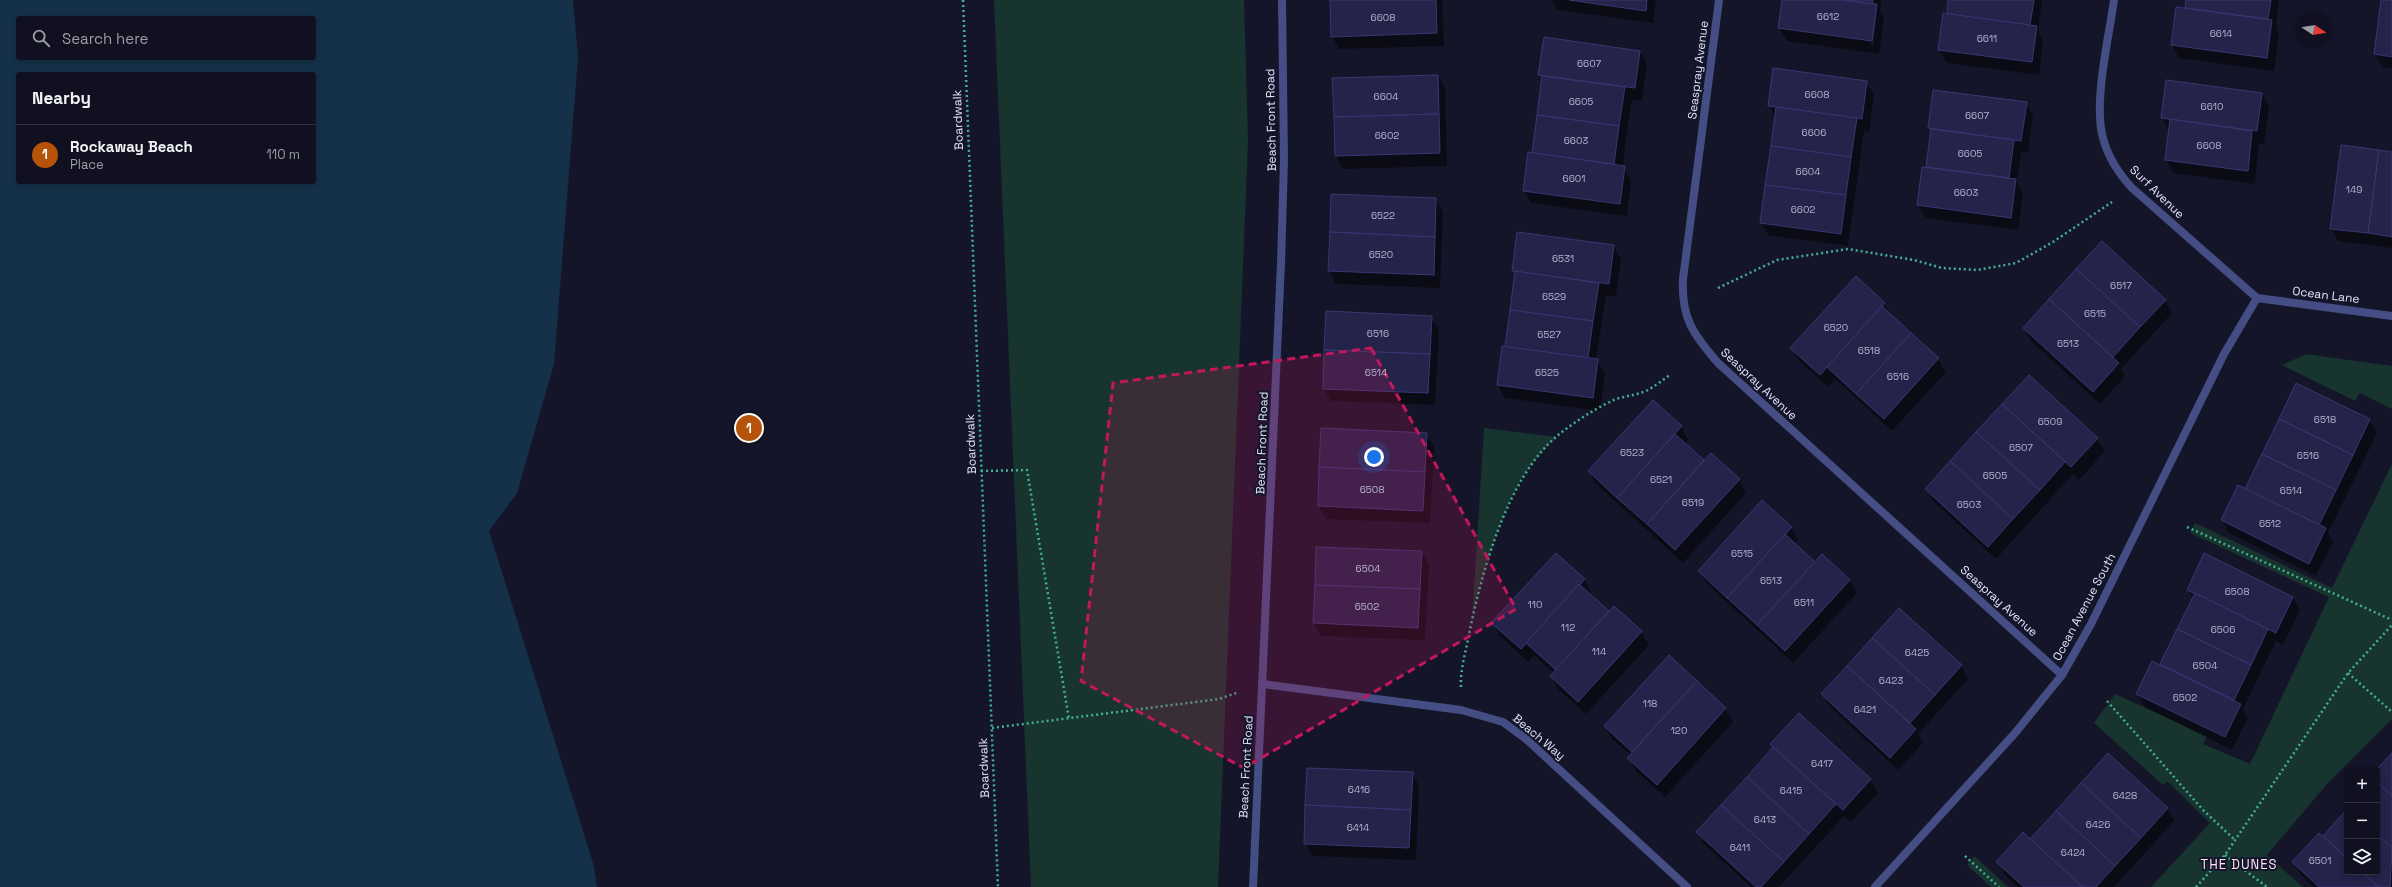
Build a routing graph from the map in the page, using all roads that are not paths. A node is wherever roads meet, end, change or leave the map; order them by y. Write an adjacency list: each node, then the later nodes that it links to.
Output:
1 (1282, 0): 7 (street, Beach Front Road)
2 (1719, 0): 6 (street, Seaspray Avenue)
3 (2114, 0): 4 (street, Surf Avenue)
4 (2257, 298): 5 (street, Ocean Lane); 6 (street, Ocean Avenue South)
5 (2392, 316)
6 (2062, 675): 10 (street, Ocean Avenue South)
7 (1262, 684): 8 (street, Beach Front Road); 9 (street, Beach Way)
8 (1253, 887)
9 (1687, 887)
10 (1875, 887)

